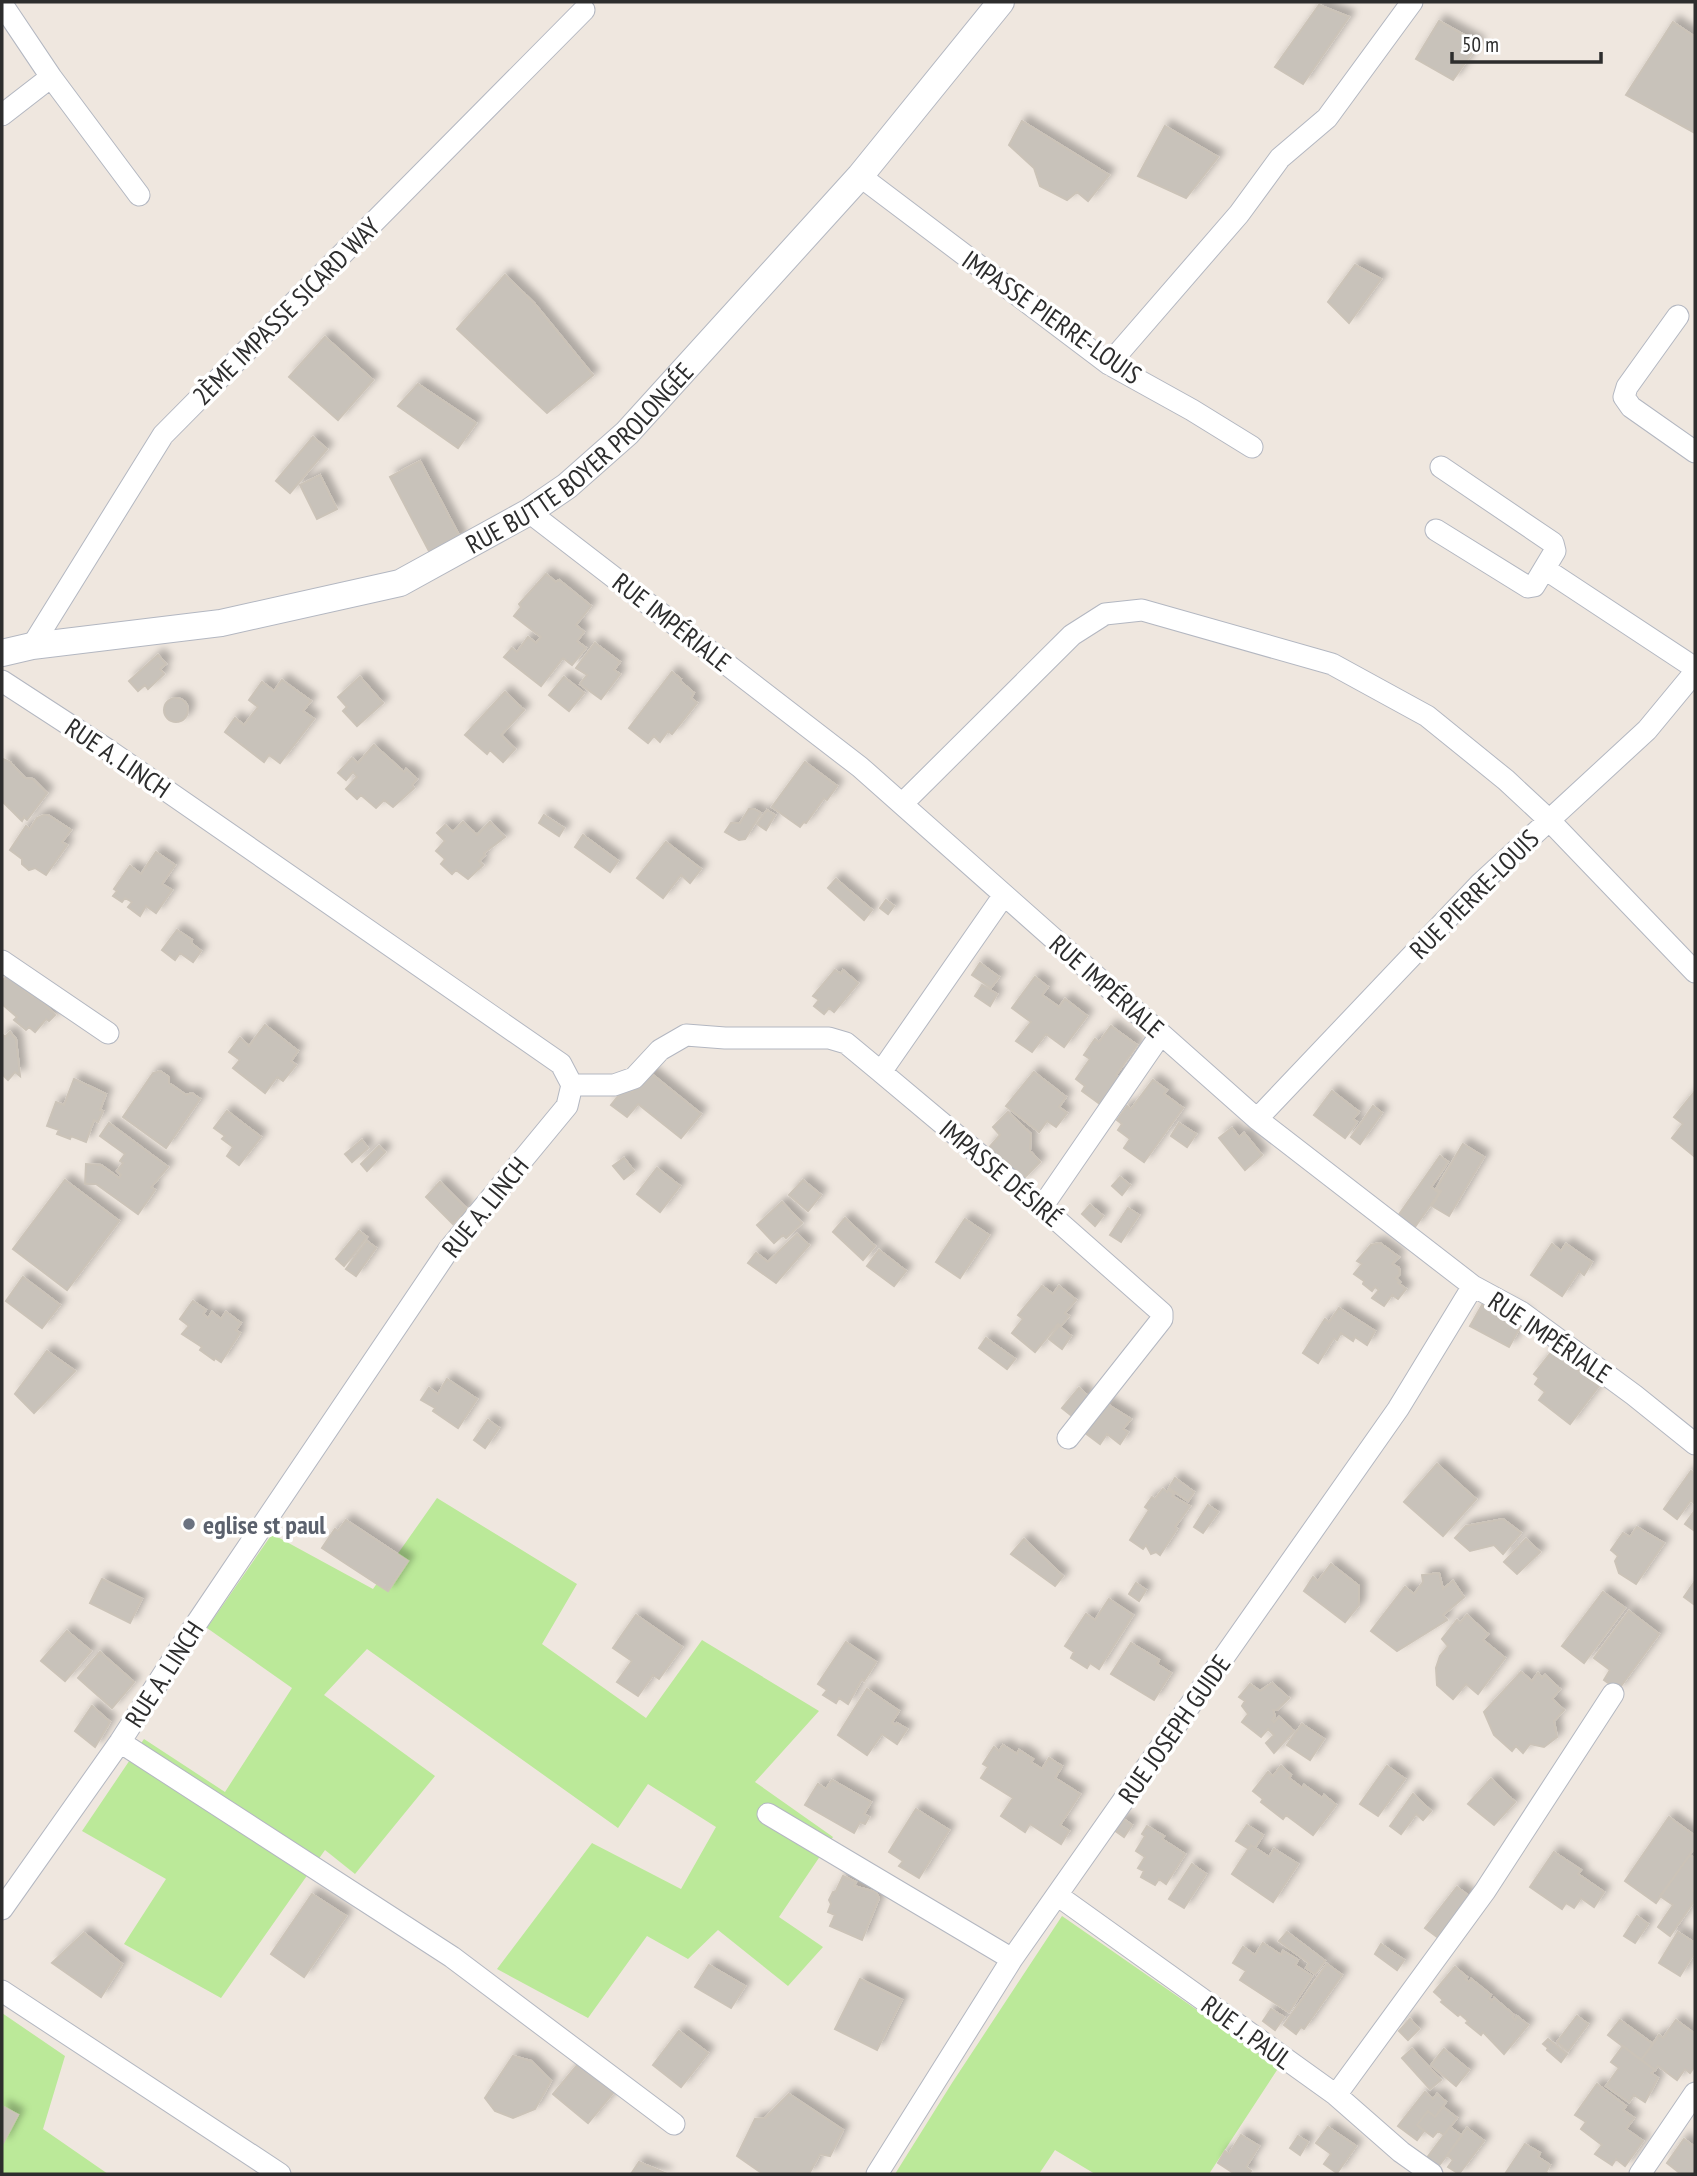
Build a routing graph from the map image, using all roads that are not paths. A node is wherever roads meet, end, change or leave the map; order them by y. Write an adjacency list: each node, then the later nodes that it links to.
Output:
1 (1001, 2): 7 (street, RUE BUTTE BOYER PROLONGÉE)
2 (1412, 2): 10 (street)
3 (2, 4): 5 (street)
4 (584, 10): 17 (street, 2ÈME IMPASSE SICARD WAY)
5 (51, 77): 6 (street); 8 (street)
6 (2, 115)
7 (860, 176): 10 (street, IMPASSE PIERRE-LOUIS); 14 (street, RUE BUTTE BOYER PROLONGÉE)
8 (139, 195)
9 (1678, 316): 12 (street)
10 (1109, 364): 11 (street, IMPASSE PIERRE-LOUIS)
11 (1252, 447)
12 (1695, 452)
13 (1441, 467): 16 (street)
14 (529, 512): 17 (street, RUE BUTTE BOYER PROLONGÉE); 21 (street, RUE IMPÉRIALE)
15 (1436, 530): 16 (street)
16 (1545, 569): 19 (street)
17 (32, 646): 18 (street, RUE BUTTE BOYER PROLONGÉE)
18 (2, 653)
19 (1695, 670): 22 (street, RUE PIERRE-LOUIS)
20 (2, 681): 29 (street, RUE A. LINCH)
21 (902, 804): 22 (street); 23 (street, RUE IMPÉRIALE)
22 (1549, 820): 25 (street); 30 (street, RUE PIERRE-LOUIS)
23 (1004, 895): 27 (street, RUE IMPÉRIALE); 28 (street)
24 (2, 961): 26 (street)
25 (1695, 972)
26 (108, 1033)
27 (1161, 1034): 30 (street, RUE IMPÉRIALE); 31 (street)
28 (881, 1072): 29 (street, IMPASSE DÉSIRÉ); 31 (street, IMPASSE DÉSIRÉ)
29 (572, 1085): 36 (street, RUE A. LINCH)
30 (1257, 1119): 32 (street, RUE IMPÉRIALE)
31 (1042, 1207): 33 (street, IMPASSE DÉSIRÉ)
32 (1473, 1286): 34 (street, RUE IMPÉRIALE); 38 (street, RUE JOSEPH GUIDE)
33 (1068, 1438)
34 (1695, 1444)
35 (1613, 1694): 43 (street)
36 (120, 1742): 39 (street, RUE A. LINCH); 44 (street)
37 (768, 1814): 40 (street)
38 (1056, 1895): 40 (street, RUE JOSEPH GUIDE); 43 (street, RUE J. PAUL)
39 (2, 1909)
40 (1012, 1959): 46 (street, RUE JOSEPH GUIDE)
41 (2, 1991): 45 (street)
42 (1695, 2092): 48 (street)
43 (1336, 2095): 47 (street, RUE J. PAUL)
44 (674, 2124)
45 (280, 2174)
46 (877, 2174)
47 (1432, 2174)
48 (1640, 2174)

